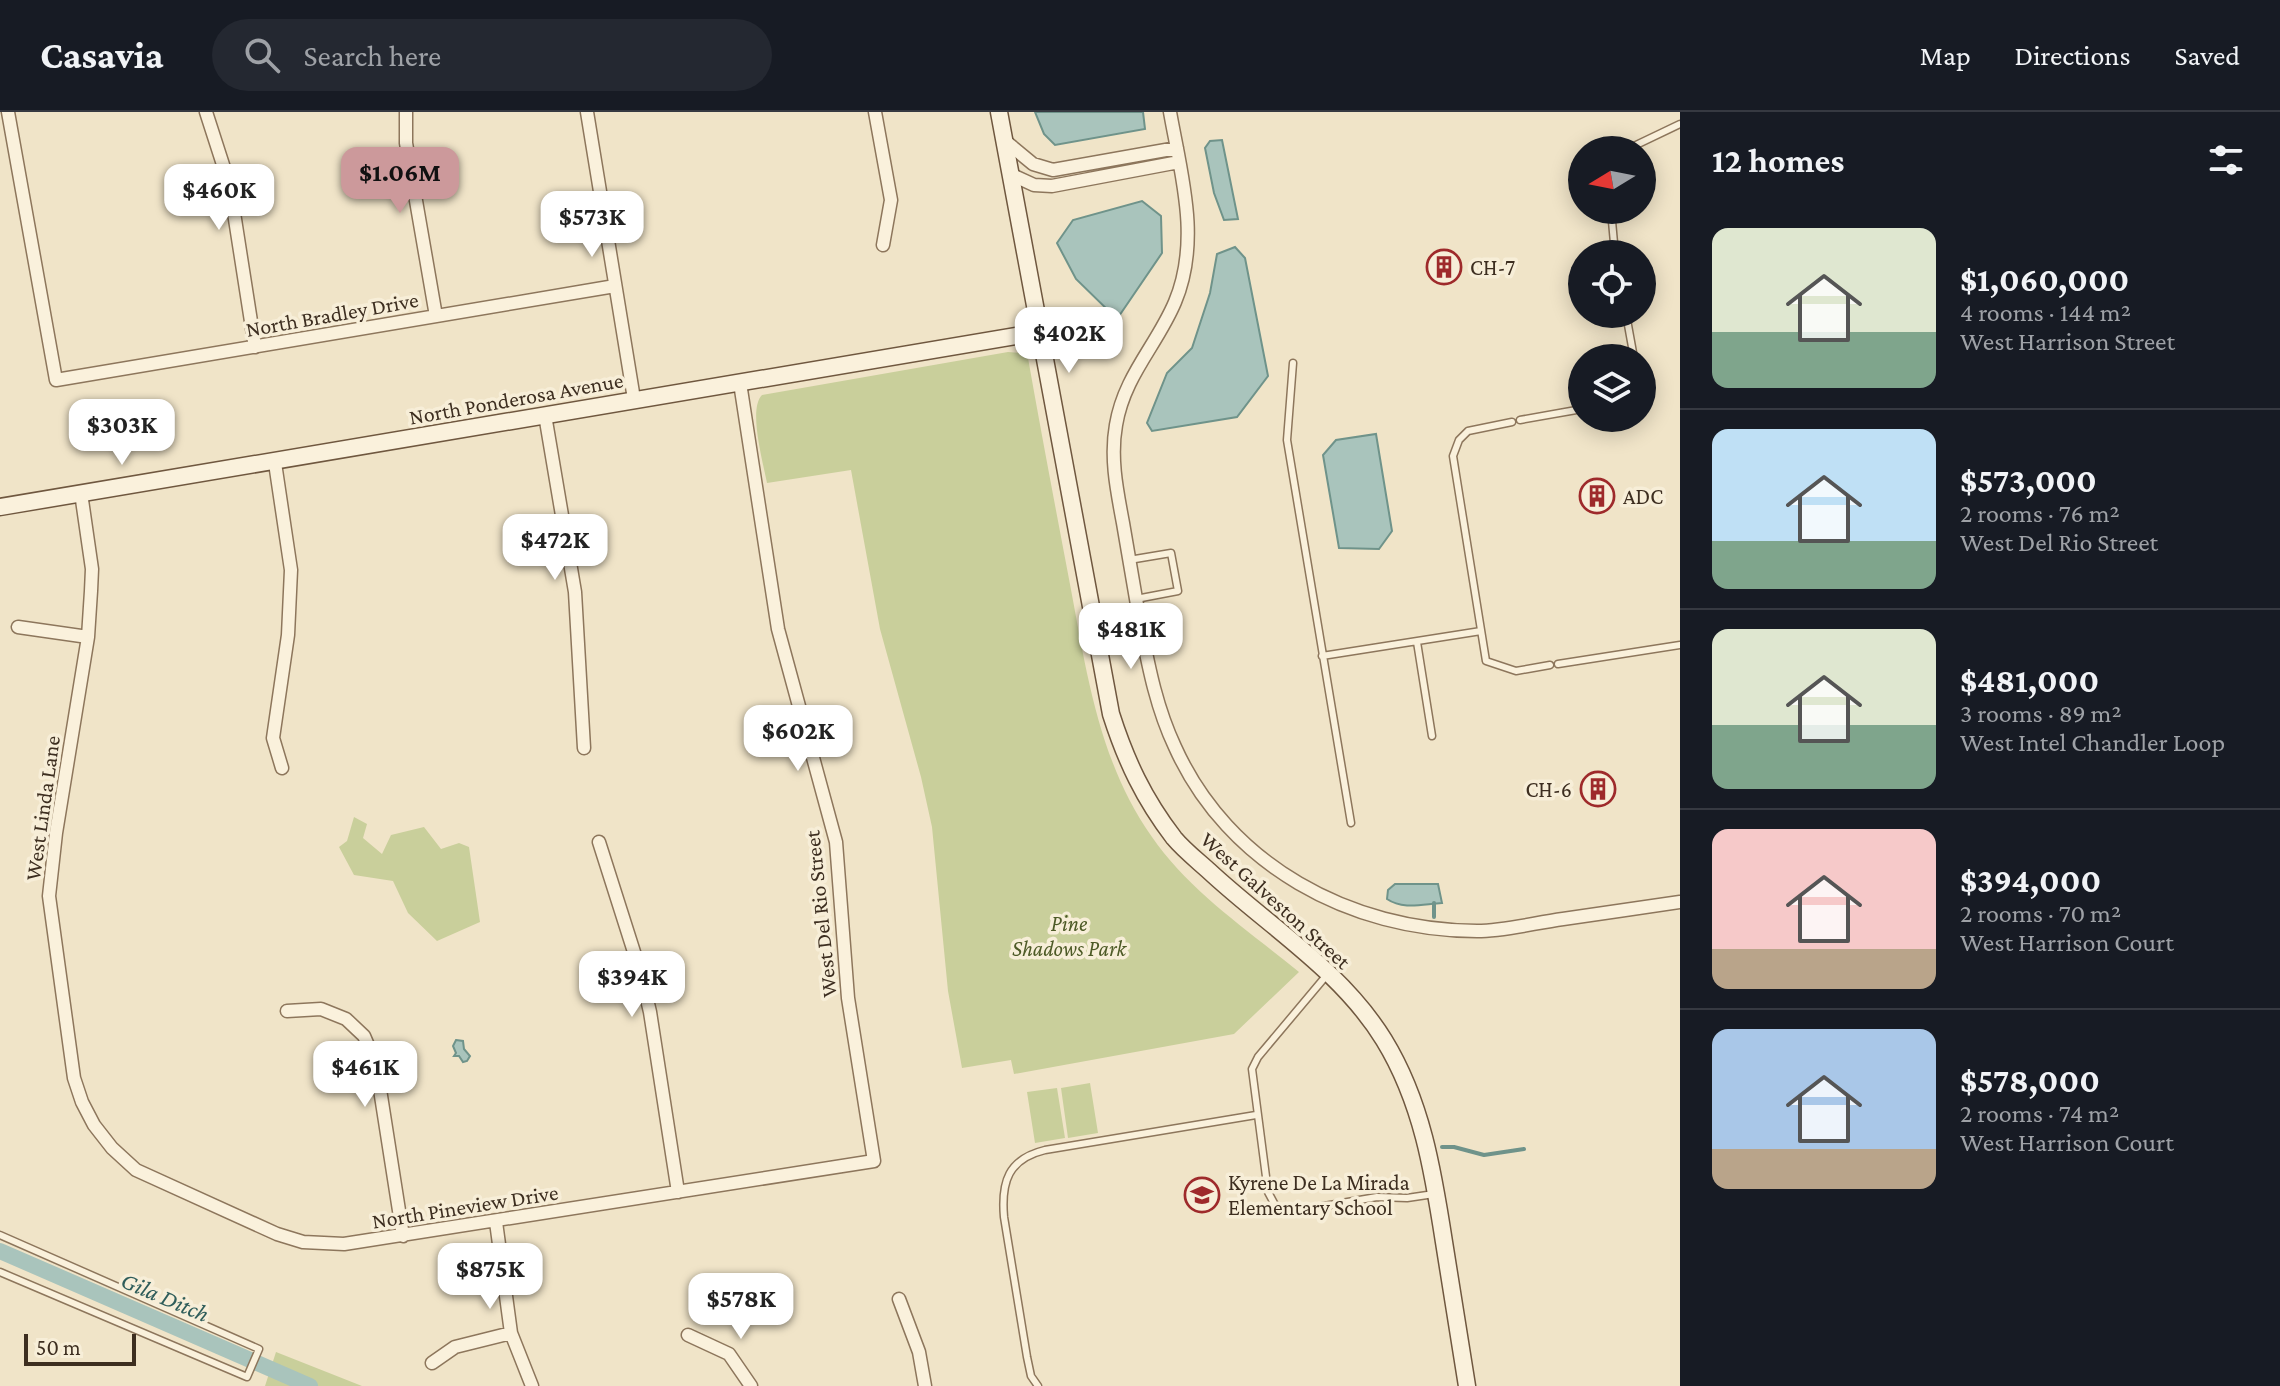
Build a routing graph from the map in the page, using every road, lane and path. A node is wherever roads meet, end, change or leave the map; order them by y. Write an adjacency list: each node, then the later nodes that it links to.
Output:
1 (7, 112): 8 (street); 19 (street, North Bradley Drive)
2 (206, 112): 19 (street)
3 (406, 112): 17 (street)
4 (587, 112): 16 (street)
5 (875, 112): 15 (street)
6 (999, 112): 11 (street, West Galveston Street)
7 (1170, 112): 12 (street)
8 (0, 113)
9 (1680, 124): 10 (lane)
10 (1655, 136)
11 (1004, 140): 12 (street); 14 (street, West Galveston Street)
12 (1177, 148): 13 (street)
13 (1179, 162): 14 (street); 28 (street)
14 (1010, 174): 18 (street, West Galveston Street)
15 (883, 245)
16 (615, 286): 17 (street, North Bradley Drive); 22 (street)
17 (436, 316): 19 (street, North Bradley Drive)
18 (1040, 332): 21 (street, North Ponderosa Avenue); 42 (street, West Galveston Street)
19 (255, 347)
20 (1293, 363): 35 (lane)
21 (740, 383): 22 (street, North Ponderosa Avenue); 46 (street, West Del Rio Street)
22 (634, 399): 24 (street, North Ponderosa Avenue)
23 (1568, 412): 31 (lane)
24 (545, 415): 25 (street, North Ponderosa Avenue); 37 (street)
25 (275, 463): 26 (street, North Ponderosa Avenue); 38 (street)
26 (81, 493): 27 (street, North Ponderosa Avenue); 32 (street, West Linda Lane)
27 (0, 507)
28 (1129, 560): 29 (street); 29 (lane)
29 (1136, 599): 41 (street)
30 (18, 627): 32 (street)
31 (1481, 631): 33 (lane); 34 (lane)
32 (88, 637): 45 (street, West Linda Lane)
33 (1417, 642): 35 (lane); 36 (lane)
34 (1680, 645)
35 (1322, 656): 39 (lane)
36 (1432, 736)
37 (584, 748)
38 (282, 768)
39 (1351, 823)
40 (599, 842): 47 (street)
41 (1680, 902)
42 (1328, 973): 44 (lane); 48 (street, West Galveston Street)
43 (287, 1011): 51 (street)
44 (1256, 1115): 48 (lane); 60 (lane)
45 (94, 1125): 51 (street, North Pineview Drive)
46 (874, 1161): 47 (street, North Pineview Drive)
47 (678, 1192): 49 (street, North Pineview Drive)
48 (1437, 1194): 61 (street, West Galveston Street)
49 (496, 1222): 51 (street, North Pineview Drive); 54 (street)
50 (0, 1235): 52 (lane)
51 (403, 1236)
52 (0, 1272)
53 (899, 1299): 59 (street)
54 (511, 1333): 56 (street); 57 (street)
55 (688, 1335): 58 (street)
56 (432, 1363)
57 (532, 1386)
58 (751, 1386)
59 (925, 1386)
60 (1038, 1386)
61 (1467, 1386)

